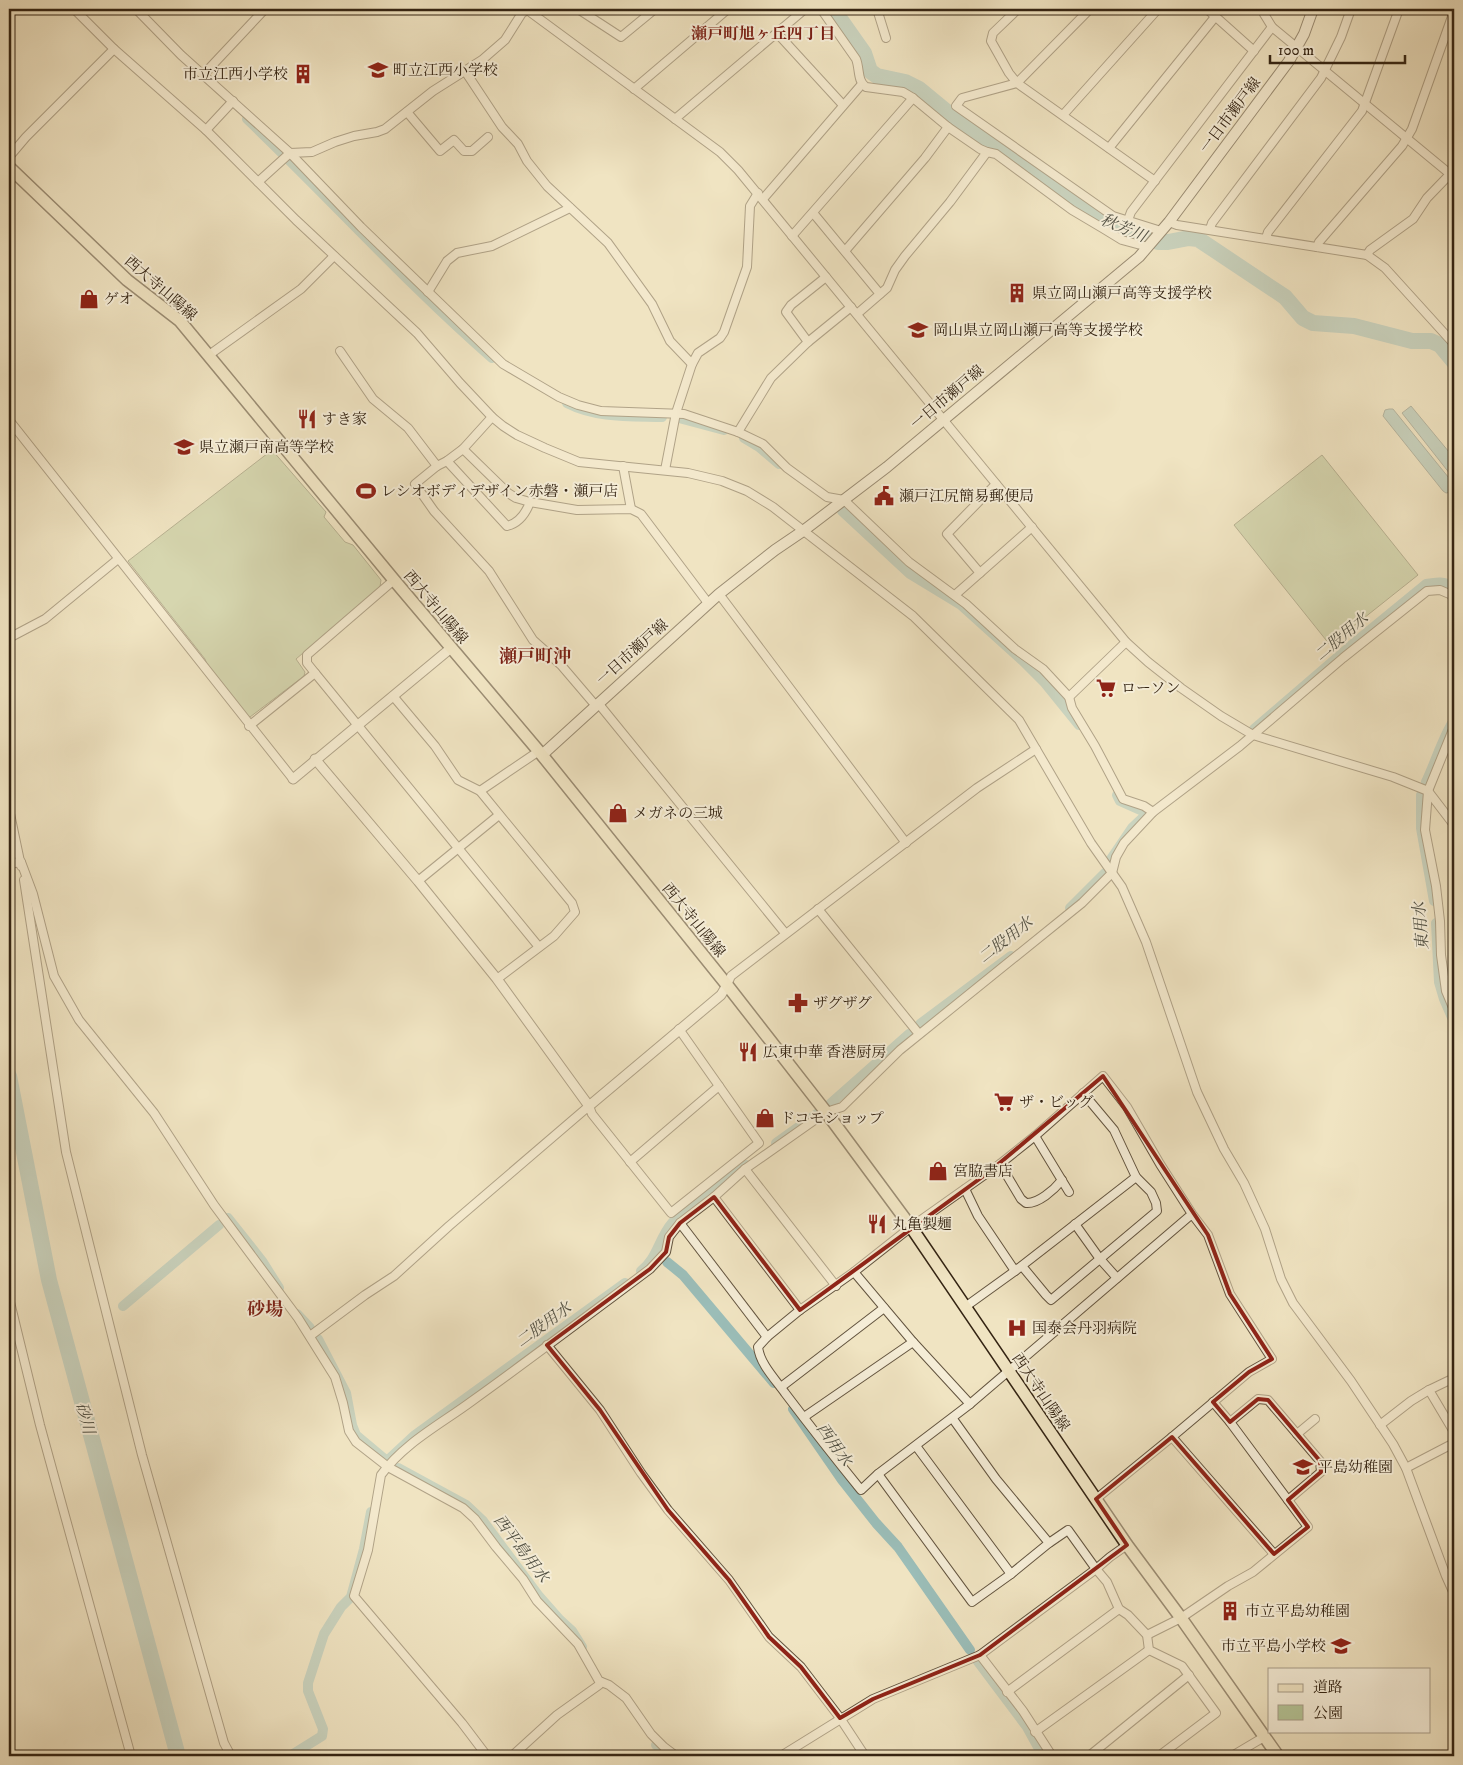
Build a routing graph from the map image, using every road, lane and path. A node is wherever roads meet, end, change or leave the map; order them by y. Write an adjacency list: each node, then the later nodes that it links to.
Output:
1 (74, 9): 25 (street)
2 (136, 9): 29 (street)
3 (265, 9): 29 (street)
4 (528, 9): 27 (street); 32 (street)
5 (580, 9): 6 (street)
6 (655, 9)
7 (728, 9): 32 (street)
8 (804, 9): 22 (street)
9 (821, 9): 31 (street)
10 (876, 9): 23 (street)
11 (1018, 9): 30 (street)
12 (1090, 9): 30 (street)
13 (1158, 9): 38 (street)
14 (1207, 9): 20 (street)
15 (1262, 9): 21 (street)
16 (1313, 9): 24 (main road, 一日市瀬戸線)
17 (1351, 9): 28 (street)
18 (1399, 9): 35 (street)
19 (1454, 10): 43 (street)
20 (1215, 17): 26 (street); 44 (street)
21 (1272, 27): 24 (street); 26 (street)
22 (777, 33): 36 (street); 39 (street)
23 (886, 38)
24 (1297, 48): 28 (street); 57 (main road, 一日市瀬戸線)
25 (114, 49): 41 (street); 47 (street)
26 (1254, 51): 51 (street)
27 (465, 71): 37 (street); 54 (street)
28 (1324, 71): 35 (street); 58 (street)
29 (204, 74): 34 (street)
30 (1017, 83): 38 (street); 56 (street)
31 (862, 84): 33 (street); 36 (street)
32 (634, 89): 39 (street)
33 (913, 98): 40 (street); 55 (street)
34 (233, 101): 41 (street); 46 (street)
35 (1365, 104): 43 (street); 60 (street)
36 (843, 105): 53 (street)
37 (406, 112): 42 (street); 46 (street)
38 (1063, 115): 44 (street)
39 (676, 119): 53 (street)
40 (948, 127): 45 (street); 63 (street)
41 (206, 130): 52 (street)
42 (488, 138)
43 (1407, 138): 50 (street); 62 (street)
44 (1109, 148): 51 (street)
45 (987, 152): 61 (street); 68 (street)
46 (290, 154): 52 (street); 67 (street)
47 (9, 157)
48 (1454, 162): 50 (street)
49 (9, 166): 74 (main road, 西大寺山陽線)
50 (1452, 172): 64 (street)
51 (1156, 181): 56 (street)
52 (258, 182): 65 (street)
53 (760, 196): 59 (street); 75 (street)
54 (570, 208): 67 (street); 75 (street)
55 (814, 214): 59 (street); 63 (street)
56 (1128, 220): 61 (street)
57 (1169, 222): 58 (street); 61 (main road, 一日市瀬戸線)
58 (1210, 229): 60 (street)
59 (792, 236): 66 (street)
60 (1266, 238): 62 (street)
61 (1155, 239): 78 (main road, 一日市瀬戸線)
62 (1317, 247): 64 (street)
63 (845, 251): 68 (street)
64 (1367, 255): 72 (street)
65 (334, 256): 74 (street); 77 (street)
66 (826, 277): 69 (street); 71 (street)
67 (428, 292): 76 (street)
68 (880, 294): 70 (street)
69 (851, 307): 70 (street); 71 (street)
70 (857, 314): 78 (street)
71 (808, 342): 80 (street)
72 (1454, 344)
73 (340, 351): 83 (street)
74 (209, 354): 94 (main road, 西大寺山陽線)
75 (692, 364): 76 (street)
76 (676, 413): 80 (street); 85 (street)
77 (492, 417): 81 (street); 84 (street)
78 (943, 419): 86 (street); 87 (main road, 一日市瀬戸線)
79 (9, 420): 92 (street)
80 (738, 432): 87 (street)
81 (464, 449): 82 (street); 88 (street)
82 (447, 461): 83 (street); 88 (street)
83 (437, 466): 105 (street)
84 (623, 466): 85 (street); 89 (street)
85 (665, 470): 91 (street)
86 (996, 484): 90 (street); 93 (street)
87 (844, 500): 91 (main road, 一日市瀬戸線); 96 (street)
88 (530, 502): 89 (street)
89 (631, 509): 98 (street)
90 (1032, 527): 93 (street); 100 (street)
91 (804, 531): 95 (main road, 一日市瀬戸線); 110 (street)
92 (118, 559): 99 (street); 106 (street)
93 (980, 573): 96 (street)
94 (394, 580): 101 (main road, 西大寺山陽線); 102 (street)
95 (719, 594): 98 (main road, 一日市瀬戸線); 120 (street)
96 (955, 596): 104 (street)
97 (1454, 596): 109 (street)
98 (708, 603): 105 (main road, 一日市瀬戸線)
99 (9, 638)
100 (1126, 642): 104 (street); 109 (street)
101 (451, 648): 103 (street); 111 (main road, 西大寺山陽線)
102 (314, 673): 106 (street); 107 (street)
103 (393, 696): 107 (street); 114 (street)
104 (1069, 698): 117 (street)
105 (597, 704): 111 (main road, 一日市瀬戸線); 127 (street)
106 (249, 726): 113 (street)
107 (357, 726): 112 (street); 121 (street)
108 (1454, 727): 115 (street)
109 (1253, 735): 115 (street); 117 (street)
110 (1036, 749): 120 (street); 124 (street)
111 (540, 753): 114 (street); 130 (main road, 西大寺山陽線)
112 (315, 759): 113 (street); 125 (street)
113 (293, 779)
114 (480, 791): 118 (street)
115 (1428, 791): 119 (street); 131 (street)
116 (9, 809): 122 (street)
117 (1153, 812): 124 (street)
118 (499, 815): 121 (street); 128 (street)
119 (1454, 825)
120 (906, 843): 126 (street)
121 (458, 848): 125 (street); 128 (street)
122 (21, 862): 123 (street); 160 (street); 203 (street)
123 (9, 864)
124 (1112, 873): 133 (street); 174 (street)
125 (418, 881): 129 (street)
126 (818, 908): 127 (street); 133 (street)
127 (785, 933): 130 (street)
128 (538, 947): 129 (street)
129 (497, 979): 136 (street)
130 (727, 985): 132 (street); 137 (main road, 西大寺山陽線)
131 (1454, 1010)
132 (679, 1029): 134 (street); 136 (street)
133 (919, 1034): 137 (street)
134 (719, 1086): 139 (street); 139 (street)
135 (1084, 1093): 138 (street); 142 (street); 147 (street)
136 (589, 1106): 139 (street); 160 (street)
137 (826, 1112): 141 (street); 150 (main road, 西大寺山陽線)
138 (1035, 1136): 140 (street); 143 (street)
139 (630, 1162)
140 (1000, 1164): 143 (street); 144 (street)
141 (745, 1169): 146 (street); 155 (street)
142 (1136, 1177): 149 (street); 151 (street)
143 (1062, 1180): 145 (street)
144 (965, 1189): 150 (street); 152 (street)
145 (1069, 1192)
146 (714, 1197): 148 (street); 159 (street)
147 (1192, 1214): 154 (street); 168 (street)
148 (680, 1223): 161 (street); 163 (street)
149 (1075, 1224): 151 (street); 152 (street)
150 (911, 1227): 153 (street); 157 (main road, 西大寺山陽線)
151 (1100, 1259): 152 (street); 154 (street)
152 (1018, 1269): 157 (street)
153 (854, 1272): 155 (street); 158 (street)
154 (1117, 1278): 164 (street)
155 (836, 1286): 159 (street)
156 (9, 1298): 202 (street)
157 (965, 1306): 164 (main road, 西大寺山陽線)
158 (884, 1308): 162 (street); 166 (street)
159 (800, 1310): 161 (street)
160 (310, 1336): 180 (street)
161 (767, 1336): 166 (street)
162 (913, 1342): 169 (street); 170 (street)
163 (547, 1345): 180 (street); 199 (street)
164 (1009, 1371): 169 (street); 183 (main road, 西大寺山陽線)
165 (1454, 1378): 167 (street)
166 (781, 1387): 170 (street)
167 (1429, 1390): 174 (street); 175 (street)
168 (1213, 1402): 173 (street); 177 (street)
169 (970, 1404): 171 (street)
170 (804, 1417): 182 (street)
171 (953, 1419): 179 (street); 185 (street)
172 (1315, 1419): 176 (street)
173 (1230, 1422): 176 (street); 184 (street)
174 (1380, 1425): 181 (street)
175 (1454, 1432)
176 (1297, 1434): 184 (street)
177 (1172, 1437): 183 (street); 187 (street)
178 (1454, 1443): 181 (street)
179 (916, 1446): 182 (street); 189 (street)
180 (388, 1467): 197 (street); 204 (street)
181 (1406, 1468): 190 (street)
182 (878, 1474): 189 (street)
183 (1096, 1499): 186 (main road, 西大寺山陽線)
184 (1288, 1500): 187 (street)
185 (1048, 1543): 188 (street); 189 (street)
186 (1127, 1545): 188 (street); 192 (main road, 西大寺山陽線)
187 (1274, 1554): 192 (street)
188 (1096, 1570): 191 (street); 195 (street)
189 (1011, 1574)
190 (1454, 1594)
191 (1118, 1609): 193 (street); 198 (street)
192 (1181, 1618): 193 (street); 201 (main road, 西大寺山陽線)
193 (1147, 1635): 194 (street)
194 (1149, 1650): 196 (street); 200 (street)
195 (980, 1655): 198 (street); 199 (street)
196 (1188, 1675): 210 (street); 211 (street)
197 (601, 1682): 205 (street); 206 (street)
198 (1007, 1692): 200 (street)
199 (840, 1718): 207 (street); 208 (street)
200 (1035, 1732): 209 (street)
201 (1264, 1737): 212 (street); 213 (main road, 西大寺山陽線)
202 (132, 1756)
203 (231, 1756)
204 (487, 1756)
205 (512, 1756)
206 (676, 1756)
207 (781, 1756)
208 (865, 1756)
209 (1052, 1756)
210 (1090, 1756)
211 (1159, 1756)
212 (1232, 1756)
213 (1278, 1756)

